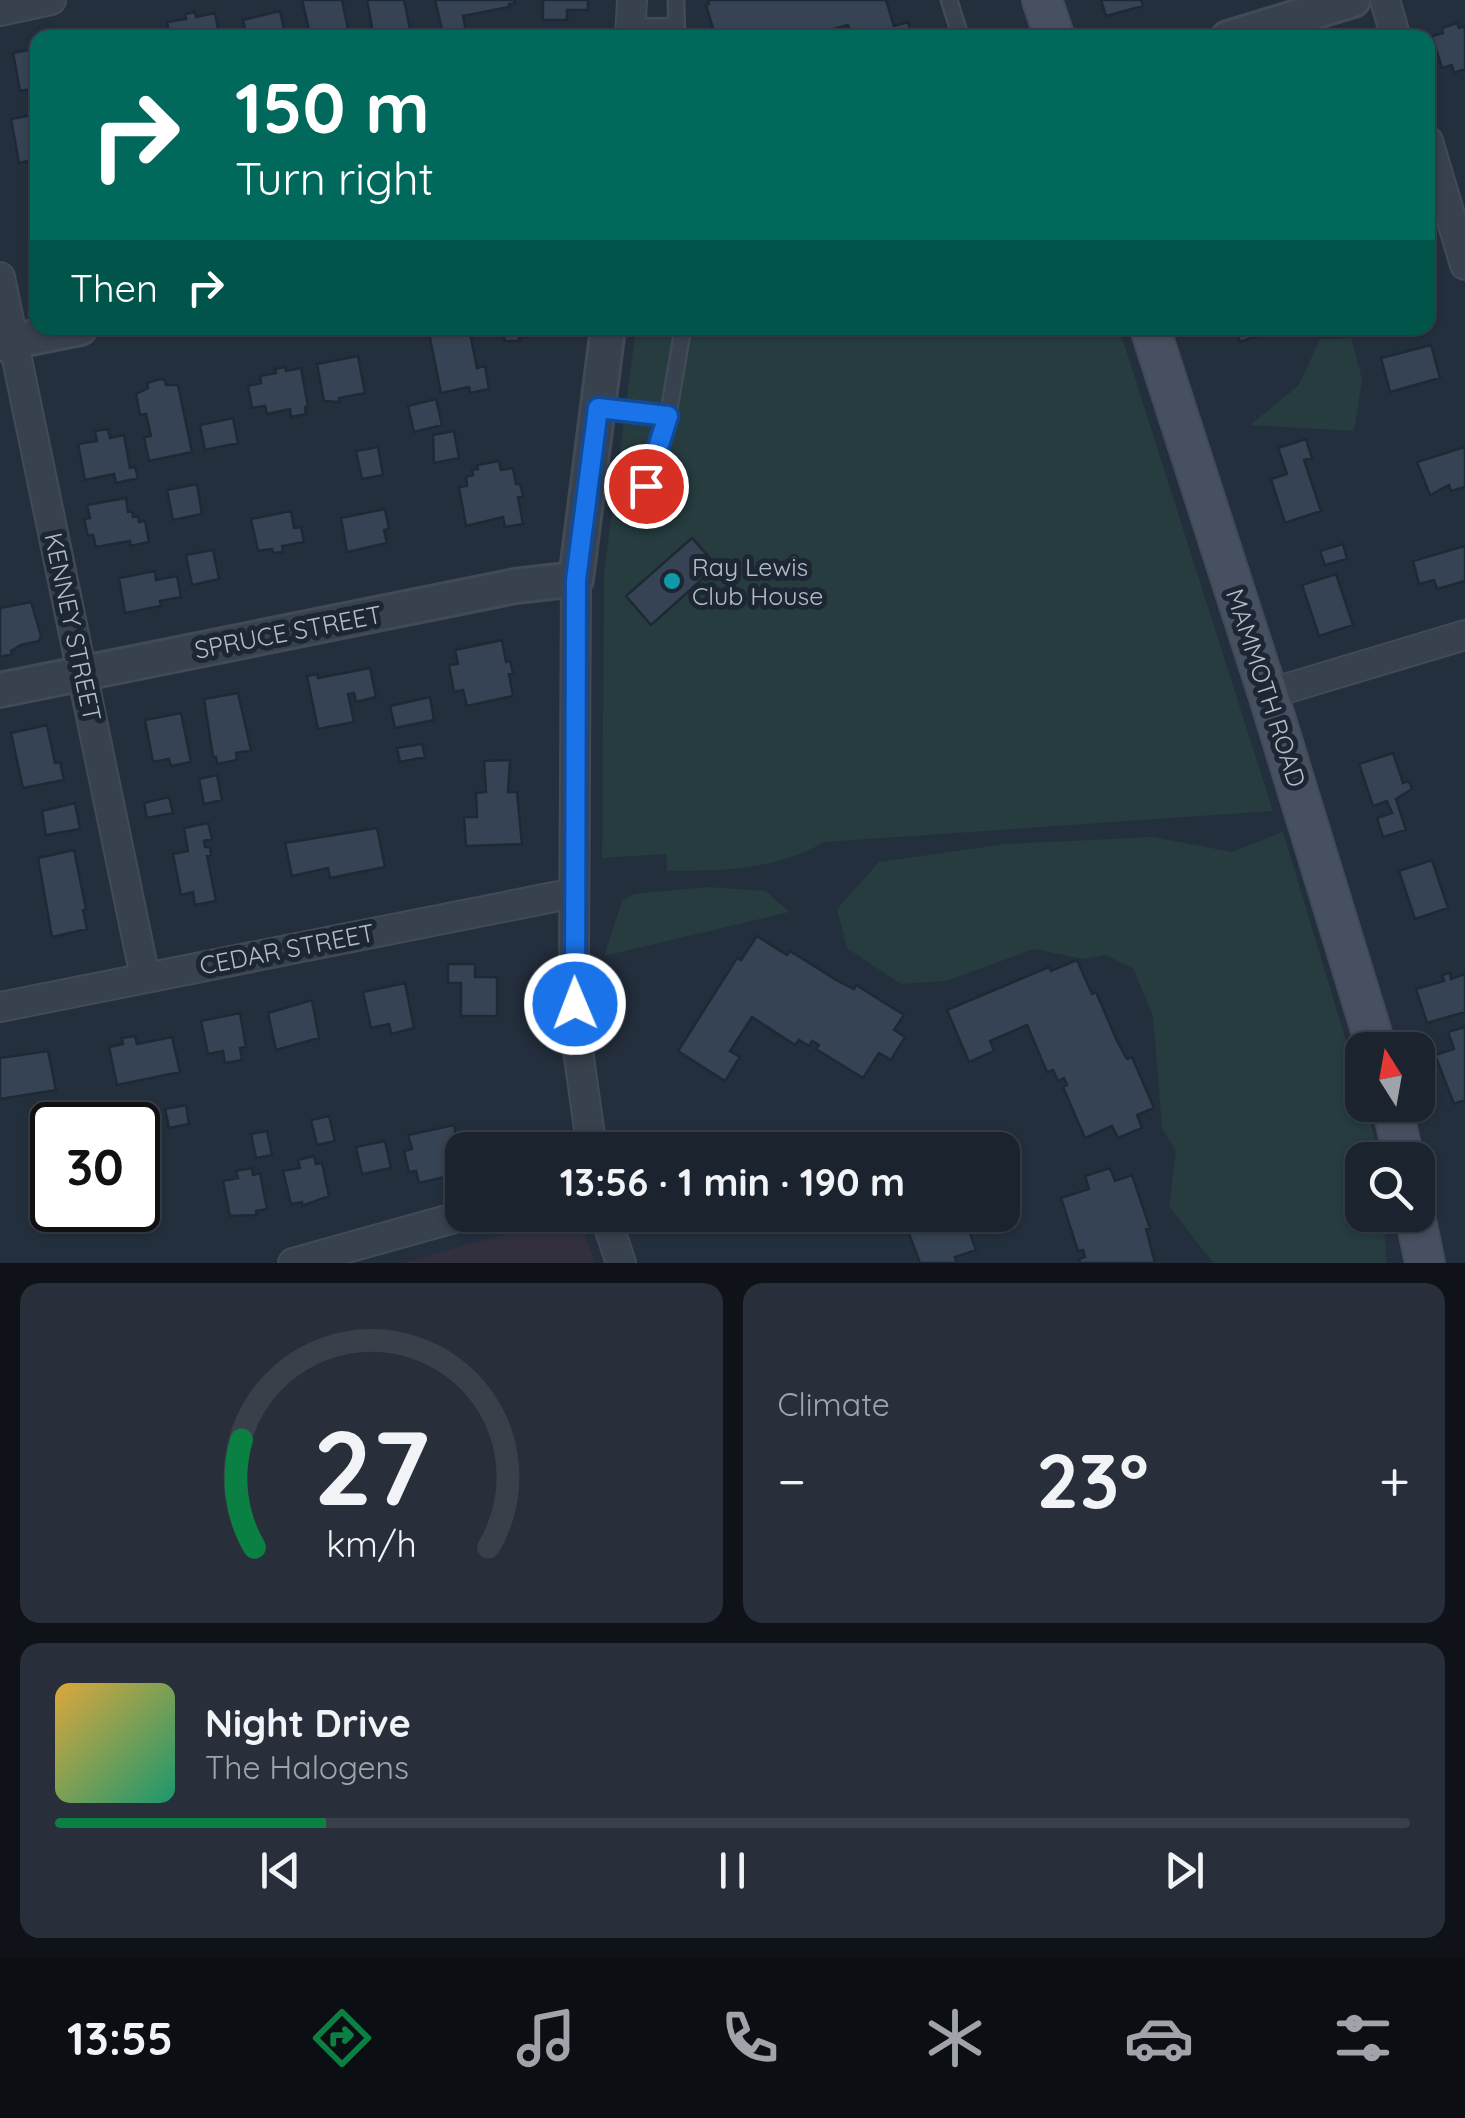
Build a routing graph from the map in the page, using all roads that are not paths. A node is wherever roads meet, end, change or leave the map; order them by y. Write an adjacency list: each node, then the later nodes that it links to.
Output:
1 (51, 0): 7 (street)
2 (676, 0): 10 (lane)
3 (950, 0): 11 (lane)
4 (1042, 0): 12 (main road)
5 (1353, 0): 13 (street)
6 (1385, 0): 14 (street)
7 (0, 11)
8 (631, 21): 9 (lane)
9 (668, 30)
10 (676, 30)
11 (959, 30)
12 (1052, 30)
13 (1254, 30)
14 (1394, 30)
15 (1435, 165): 16 (street)
16 (1465, 265)
17 (0, 277): 22 (street, KENNEY STREET)
18 (43, 335): 22 (street)
19 (607, 335): 23 (street)
20 (682, 335): 24 (lane)
21 (1152, 335): 30 (main road, MAMMOTH ROAD)
22 (6, 342): 28 (street, KENNEY STREET)
23 (598, 408): 24 (lane); 26 (street)
24 (668, 416): 25 (lane)
25 (646, 486)
26 (576, 580): 28 (street, SPRUCE STREET); 31 (street)
27 (1465, 634): 30 (street)
28 (82, 674): 29 (street, SPRUCE STREET); 32 (street, KENNEY STREET)
29 (0, 690)
30 (1268, 694): 34 (main road, MAMMOTH ROAD)
31 (574, 892): 32 (street, CEDAR STREET); 35 (street)
32 (144, 977): 33 (street, CEDAR STREET)
33 (0, 1006)
34 (1372, 1032)
35 (589, 1132)
36 (445, 1221): 39 (street)
37 (611, 1232): 40 (street)
38 (1419, 1232): 41 (main road)
39 (293, 1263)
40 (621, 1263)
41 (1426, 1263)

